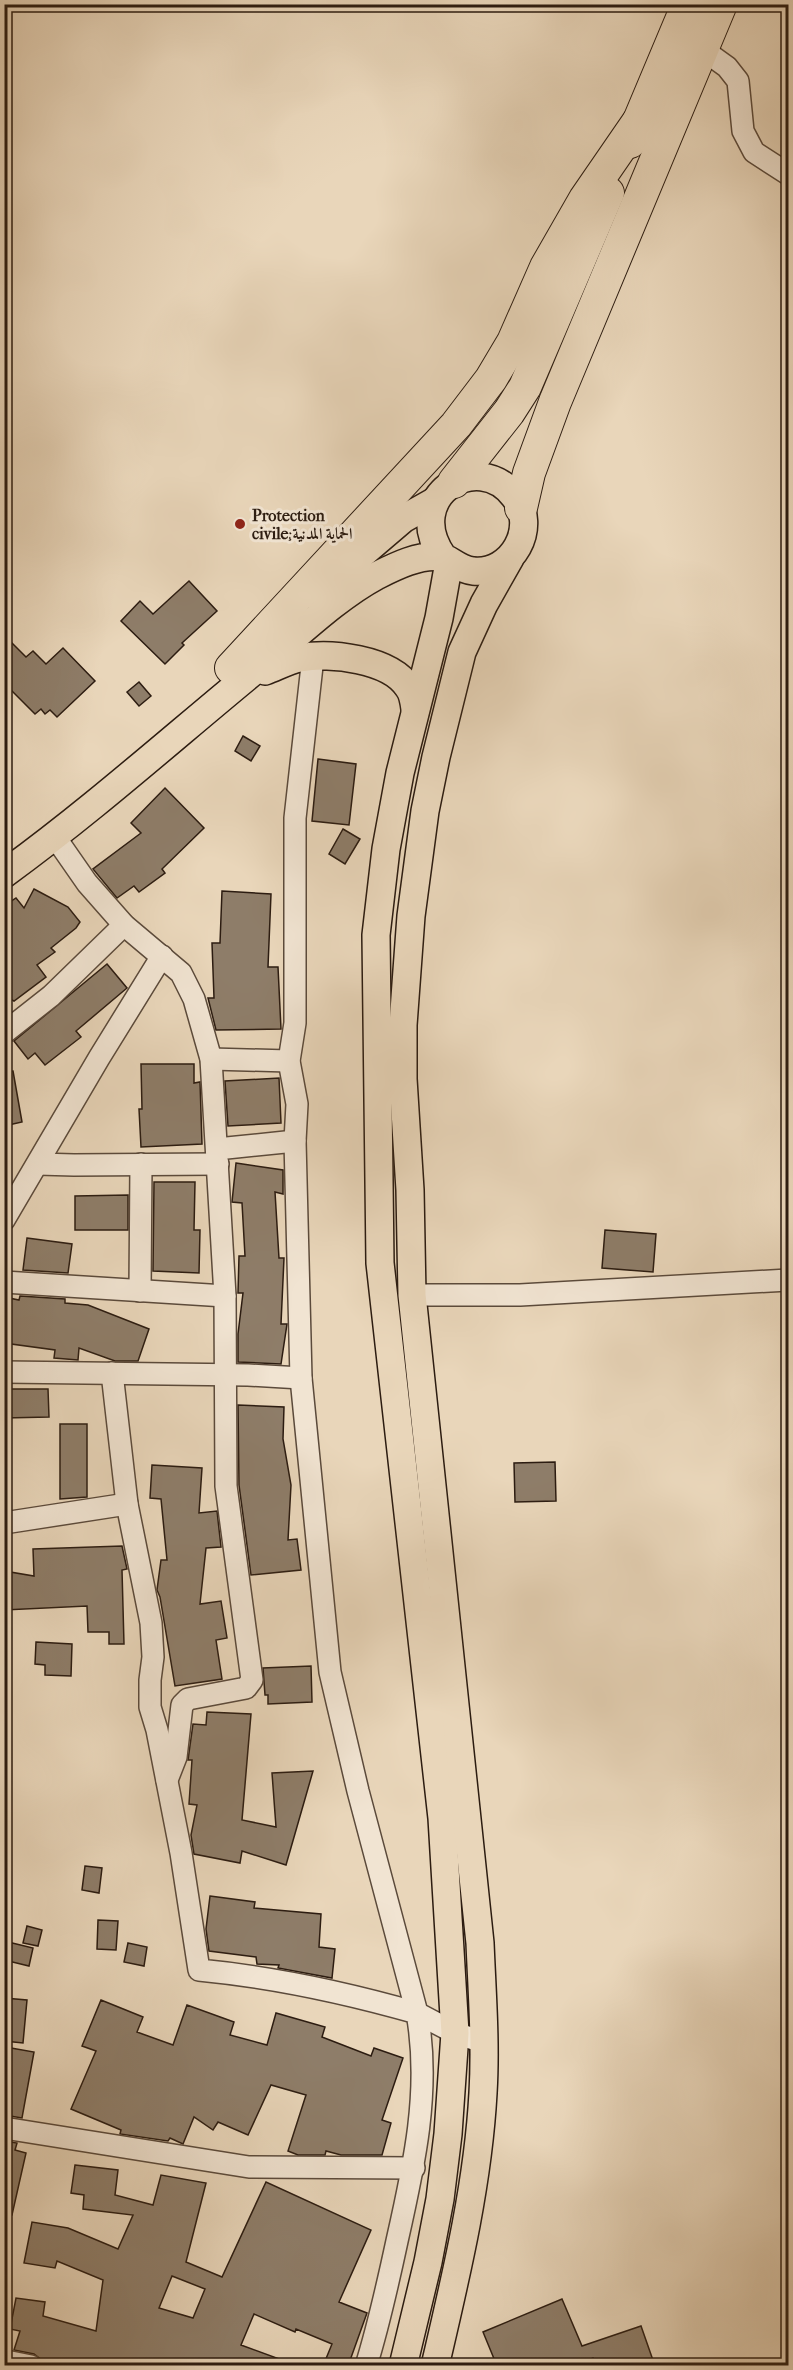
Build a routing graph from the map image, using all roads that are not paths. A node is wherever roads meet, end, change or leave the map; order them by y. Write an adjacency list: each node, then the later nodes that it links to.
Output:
1 (688, 4): 4 (highway)
2 (721, 4): 3 (highway)
3 (702, 49): 5 (street); 7 (highway)
4 (638, 122): 6 (highway); 11 (highway)
5 (789, 174)
6 (445, 492): 7 (main road); 9 (main road); 11 (main road)
7 (521, 508): 8 (main road)
8 (510, 558): 9 (main road); 28 (main road)
9 (446, 560): 11 (main road); 12 (main road)
10 (312, 657): 11 (main road); 12 (main road); 19 (street)
11 (238, 673): 13 (main road)
12 (415, 709): 38 (main road)
13 (55, 837): 14 (main road); 15 (street)
14 (4, 874)
15 (124, 926): 16 (street); 17 (street)
16 (162, 956): 18 (street); 22 (street)
17 (4, 1033)
18 (211, 1059): 19 (street); 21 (street)
19 (289, 1061): 20 (street)
20 (295, 1141): 21 (street); 33 (street)
21 (217, 1156): 23 (street); 29 (street)
22 (38, 1164): 23 (street); 24 (street)
23 (141, 1164): 27 (street)
24 (4, 1220)
25 (789, 1280): 28 (street)
26 (4, 1282): 27 (street)
27 (140, 1291): 29 (street)
28 (412, 1295): 39 (main road)
29 (225, 1296): 32 (street)
30 (4, 1372): 31 (street)
31 (112, 1373): 32 (street); 34 (street)
32 (226, 1375): 33 (street); 36 (street)
33 (301, 1378): 37 (street)
34 (127, 1504): 35 (street); 36 (street)
35 (4, 1523)
36 (167, 1781): 37 (street)
37 (417, 2013): 38 (street); 41 (street)
38 (455, 2033): 39 (street); 45 (main road)
39 (483, 2042): 46 (main road)
40 (4, 2128): 41 (street)
41 (414, 2168): 44 (street)
42 (5, 2358): 43 (street)
43 (31, 2366)
44 (366, 2366)
45 (404, 2366)
46 (435, 2366)

